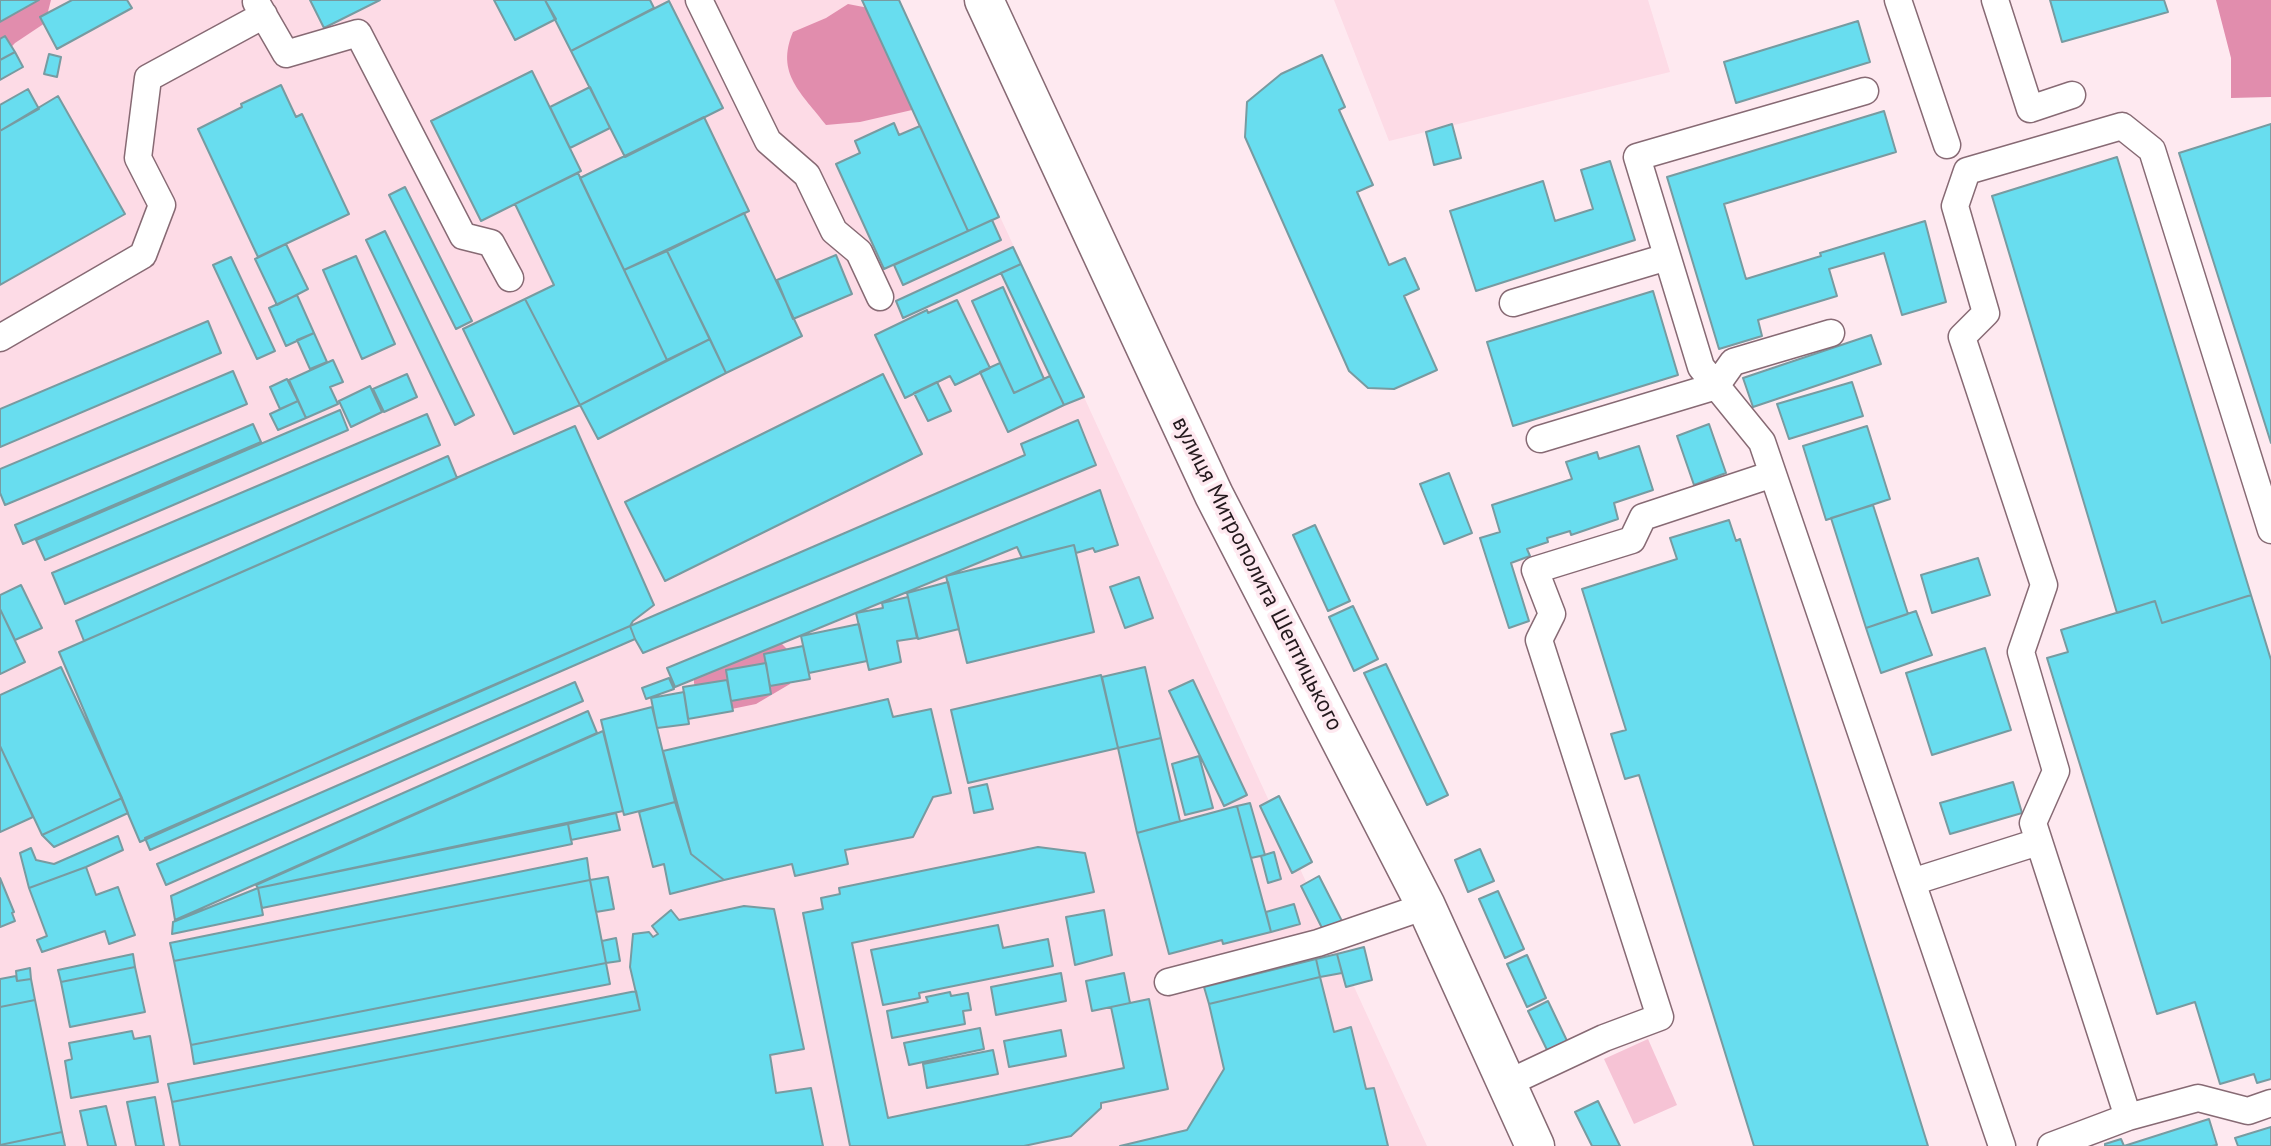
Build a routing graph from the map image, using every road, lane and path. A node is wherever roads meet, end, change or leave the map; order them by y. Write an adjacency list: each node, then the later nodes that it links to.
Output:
1 (699, 0): 11 (lane)
2 (984, 0): 21 (street, вулиця Митрополита Шептицького)
3 (1898, 0): 8 (lane)
4 (1995, 0): 7 (lane)
5 (260, 7): 10 (lane); 14 (lane)
6 (1865, 91): 9 (lane)
7 (2072, 94)
8 (1948, 145)
9 (1667, 257): 12 (lane); 15 (lane)
10 (510, 278)
11 (880, 297)
12 (1513, 303)
13 (1831, 332): 15 (lane)
14 (0, 338)
15 (1716, 386): 16 (lane); 17 (lane)
16 (1540, 439)
17 (1773, 474): 20 (lane); 23 (lane)
18 (2271, 530): 19 (lane)
19 (2039, 842): 20 (lane); 25 (lane)
20 (1912, 882): 27 (lane)
21 (1426, 906): 22 (lane); 23 (street, вулиця Митрополита Шептицького)
22 (1168, 982)
23 (1506, 1084): 26 (street, вулиця Митрополита Шептицького)
24 (2271, 1104): 25 (lane)
25 (2128, 1117): 28 (lane)
26 (1535, 1146)
27 (2001, 1146)
28 (2051, 1146)

